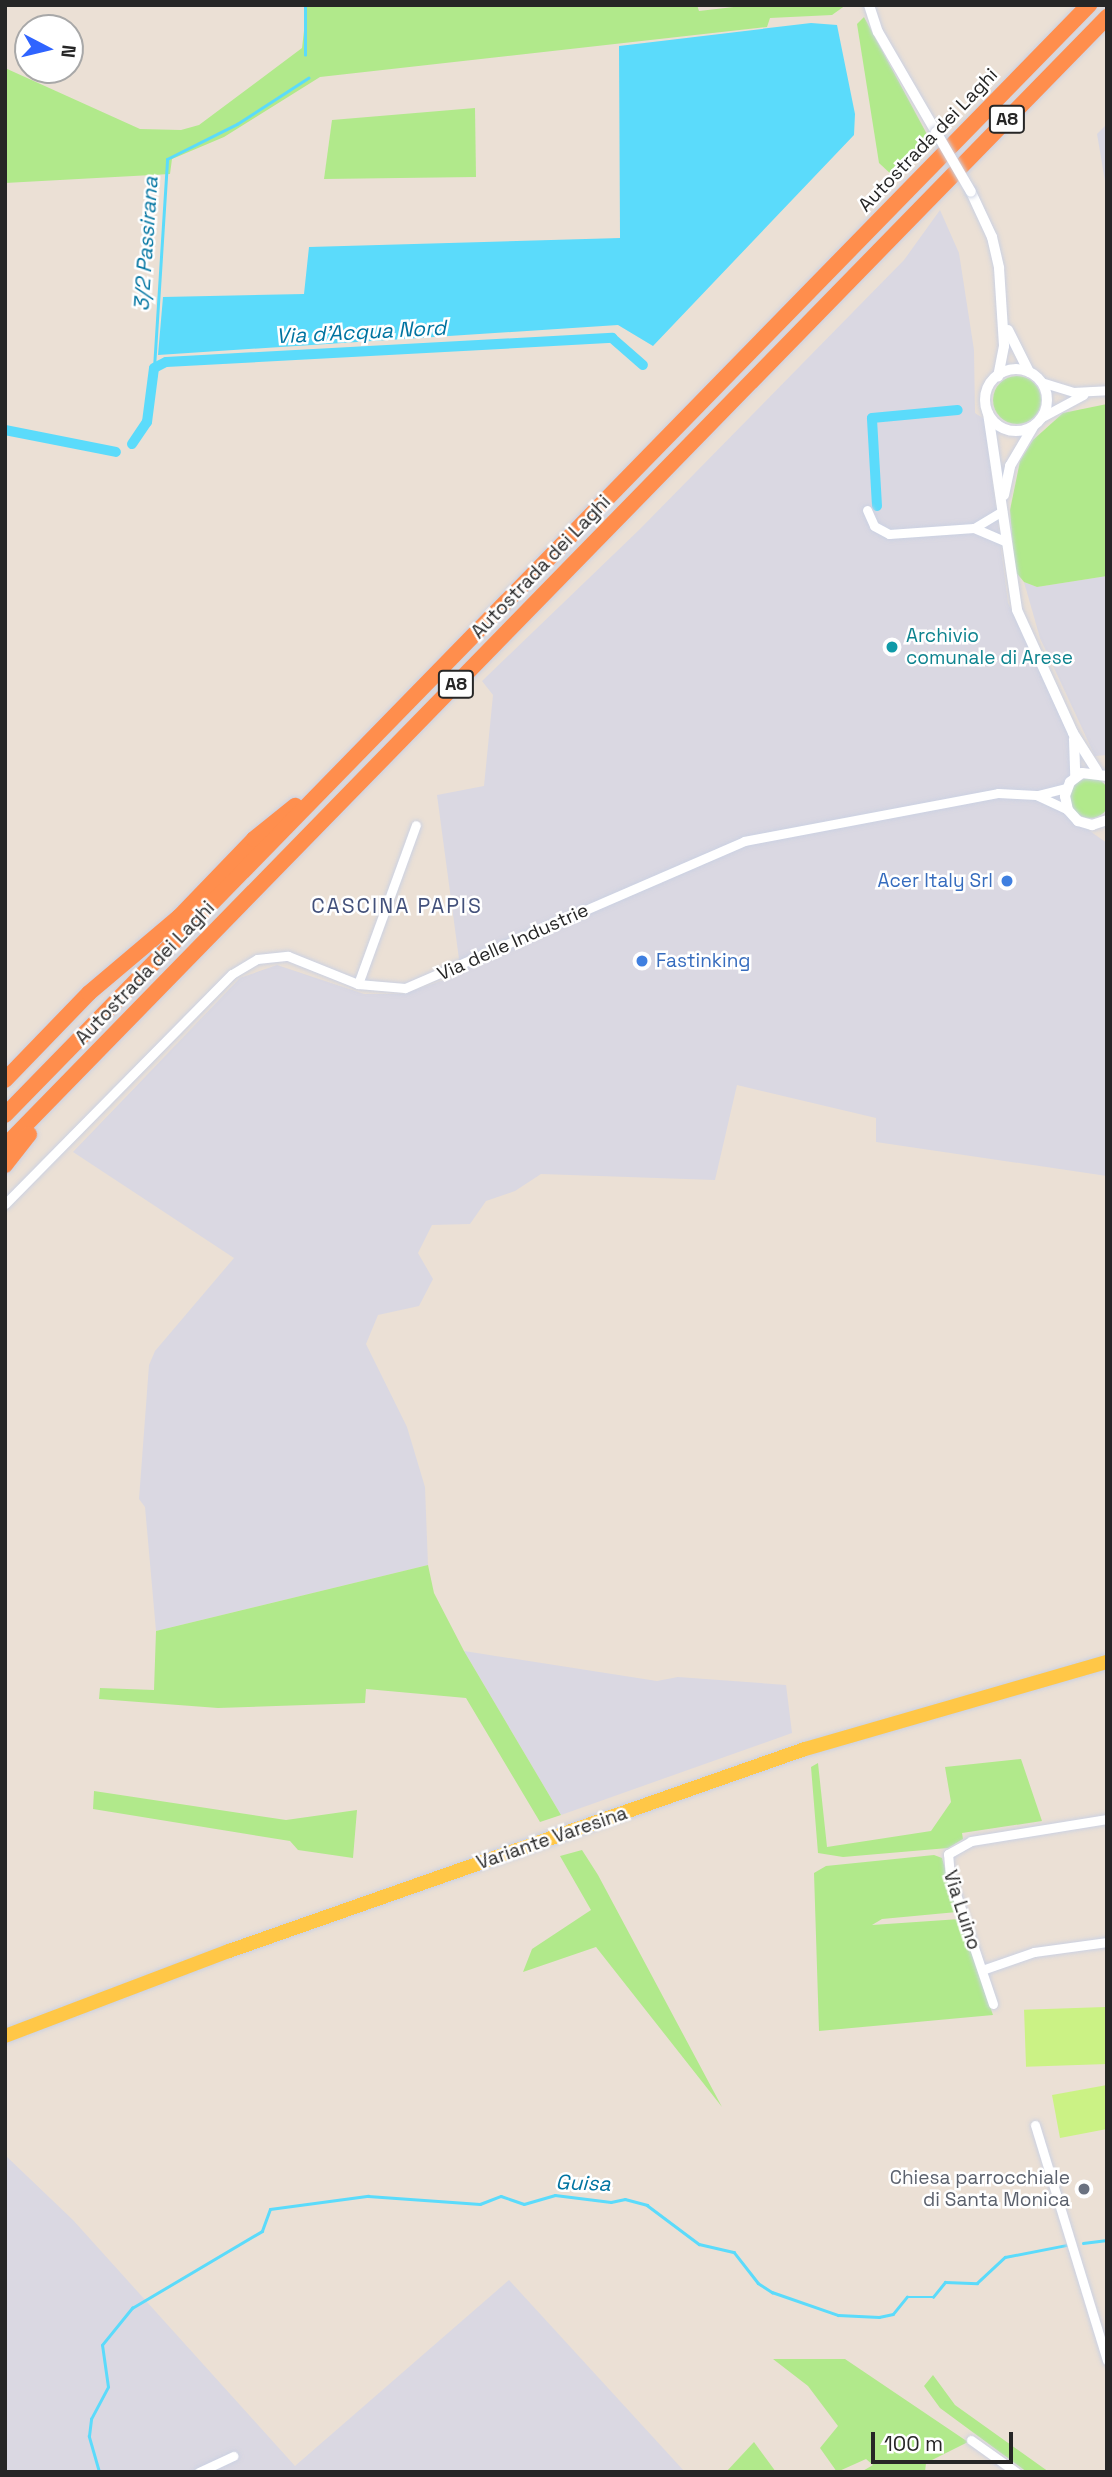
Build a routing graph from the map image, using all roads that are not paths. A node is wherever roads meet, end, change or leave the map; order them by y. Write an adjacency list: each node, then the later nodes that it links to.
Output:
1 (869, 5): 4 (street, bridge)
2 (1089, 5): 17 (highway, Autostrada dei Laghi / A8)
3 (1107, 17): 28 (highway, Autostrada dei Laghi / A8)
4 (1003, 317): 5 (street); 6 (street)
5 (1029, 372): 6 (street); 7 (street)
6 (998, 376): 10 (street)
7 (1041, 382): 9 (street); 11 (street)
8 (1107, 390): 9 (street)
9 (1087, 393): 11 (street)
10 (988, 413): 11 (street); 13 (street)
11 (1038, 421): 13 (street)
12 (867, 510): 14 (street)
13 (1002, 511): 14 (street); 15 (street)
14 (974, 528): 15 (street)
15 (1005, 541): 16 (street)
16 (1073, 733): 18 (street); 19 (street)
17 (354, 758): 29 (highway); 30 (highway, Autostrada dei Laghi / A8)
18 (1102, 774): 19 (street)
19 (1075, 776): 20 (street)
20 (1066, 788): 21 (street, Via delle Industrie); 22 (street)
21 (1036, 795): 22 (street, Via delle Industrie); 27 (street, Via delle Industrie)
22 (1068, 810): 25 (street)
23 (1107, 820): 25 (street)
24 (416, 825): 27 (street)
25 (1092, 825): 26 (street)
26 (1107, 834)
27 (358, 984): 33 (street, Via delle Industrie)
28 (77, 1072): 31 (highway, Autostrada dei Laghi / A8); 32 (highway)
29 (9, 1075)
30 (5, 1115)
31 (5, 1146)
32 (5, 1165)
33 (5, 1204)
34 (1107, 1662): 39 (main road, Variante Varesina)
35 (1107, 1819): 37 (street, Via Luino)
36 (1107, 1942): 37 (street)
37 (982, 1970): 38 (street, Via Luino)
38 (993, 2004)
39 (5, 2036)
40 (1035, 2124): 41 (street)
41 (1106, 2356)
42 (971, 2440): 45 (street)
43 (234, 2456): 44 (street)
44 (199, 2472)
45 (1016, 2472)

